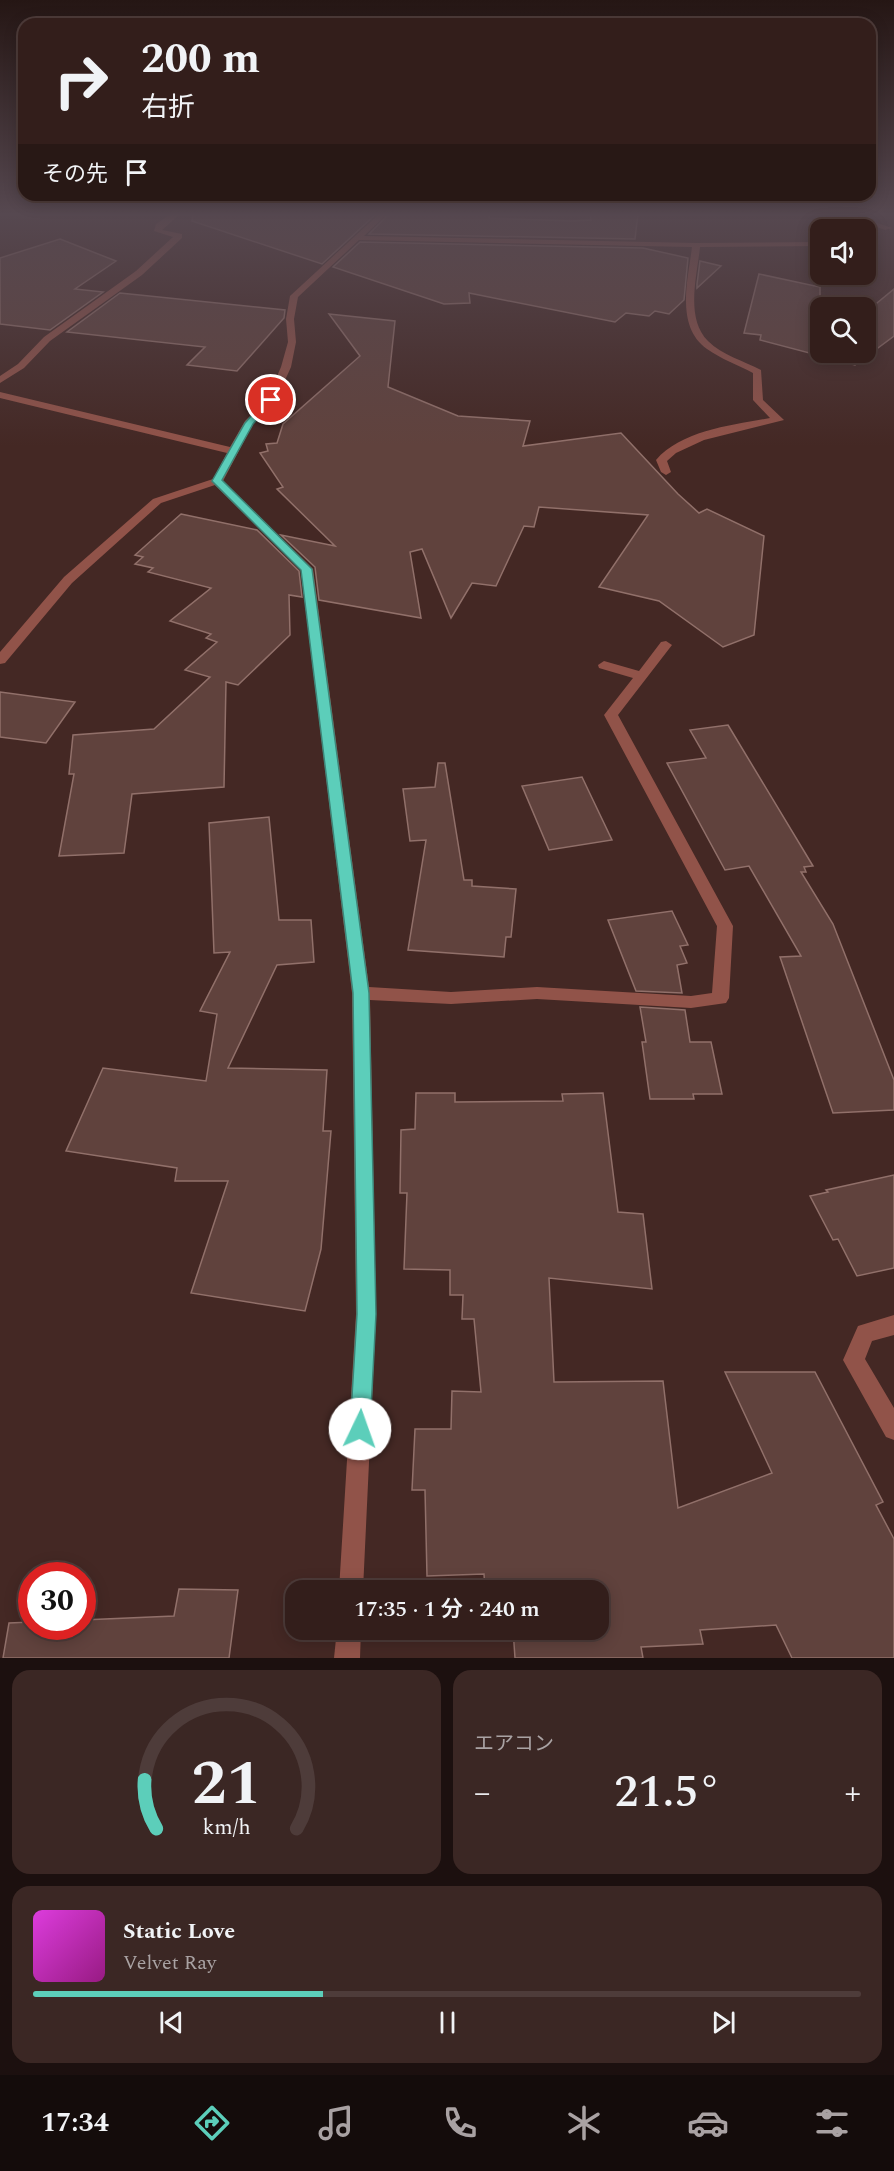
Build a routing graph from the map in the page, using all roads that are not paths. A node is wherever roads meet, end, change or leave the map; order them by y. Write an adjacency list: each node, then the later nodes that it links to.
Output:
1 (113, 291): 4 (street)
2 (299, 291): 6 (street)
3 (692, 291): 7 (street)
4 (0, 380)
5 (0, 395): 6 (street)
6 (232, 451): 8 (street)
7 (666, 472)
8 (217, 481): 10 (street); 13 (street)
9 (666, 645): 12 (street)
10 (0, 660)
11 (604, 665): 12 (street)
12 (642, 676): 13 (street)
13 (361, 993): 16 (street)
14 (894, 1325): 15 (street)
15 (894, 1429)
16 (352, 1580)
17 (348, 1640): 18 (street)
18 (347, 1658)

